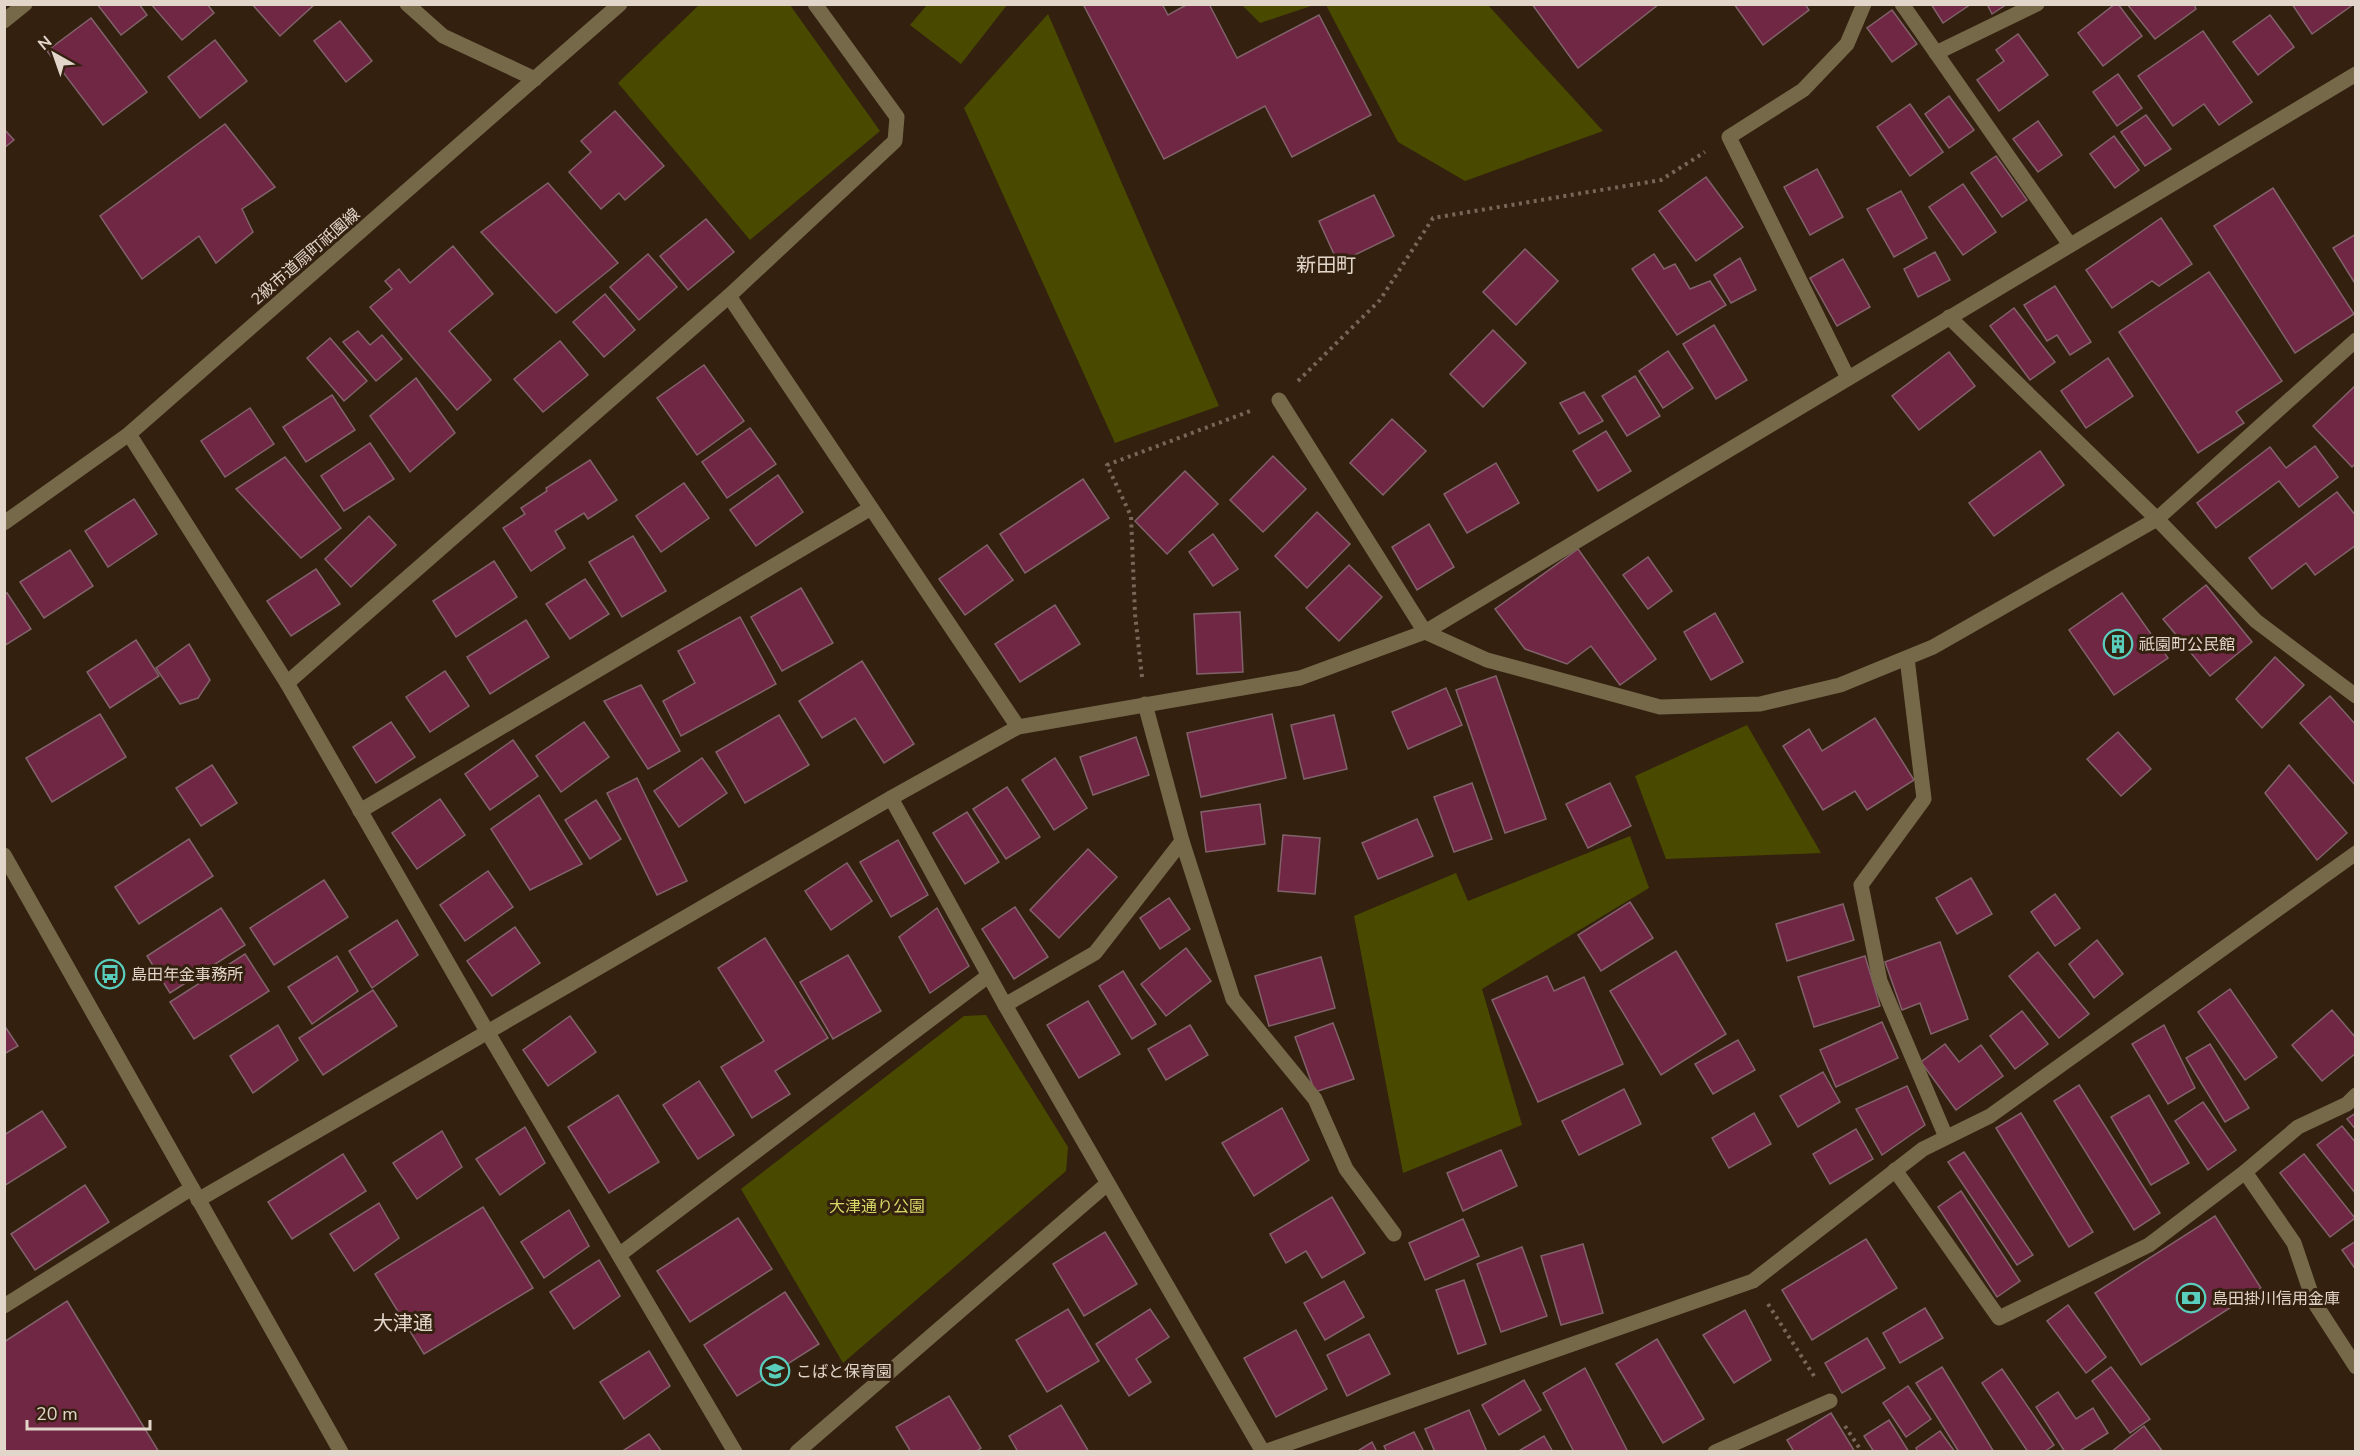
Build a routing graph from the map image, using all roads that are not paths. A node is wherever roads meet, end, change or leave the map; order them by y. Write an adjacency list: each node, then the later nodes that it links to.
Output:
1 (25, 4): 8 (street)
2 (407, 4): 11 (street)
3 (620, 4): 11 (street, 2級市道扇町祇園線)
4 (815, 4): 13 (street)
5 (1864, 4): 16 (street)
6 (1902, 4): 9 (street)
7 (2037, 4): 9 (street)
8 (4, 21)
9 (1936, 53): 12 (street)
10 (2355, 74): 12 (street)
11 (535, 79): 18 (street, 2級市道扇町祇園線)
12 (2070, 245): 14 (street)
13 (729, 296): 19 (street); 24 (street)
14 (1949, 317): 16 (street); 20 (street)
15 (2355, 340): 20 (street)
16 (1848, 378): 22 (street)
17 (1279, 400): 22 (street)
18 (129, 434): 21 (street, 2級市道扇町祇園線); 24 (street)
19 (871, 508): 27 (street); 29 (street)
20 (2157, 519): 23 (street); 25 (street)
21 (4, 523)
22 (1425, 632): 23 (street); 26 (street)
23 (1907, 658): 37 (street)
24 (287, 683): 29 (street)
25 (2355, 696)
26 (1145, 705): 27 (street); 30 (street)
27 (1018, 727): 28 (street)
28 (891, 798): 33 (street); 35 (street)
29 (360, 811): 35 (street)
30 (1182, 841): 34 (street); 42 (street)
31 (2355, 853): 37 (street)
32 (5, 857): 41 (street)
33 (988, 976): 34 (street); 43 (street)
34 (1005, 1005): 40 (street)
35 (488, 1033): 41 (street); 43 (street)
36 (2355, 1095): 39 (street)
37 (1946, 1137): 38 (street)
38 (1895, 1170): 39 (street); 50 (street)
39 (2245, 1172): 45 (street)
40 (1107, 1184): 49 (street); 50 (street)
41 (195, 1194): 44 (street); 47 (street)
42 (1394, 1234)
43 (619, 1256): 48 (street)
44 (4, 1306)
45 (2355, 1367)
46 (1830, 1401): 51 (street)
47 (341, 1452)
48 (735, 1452)
49 (797, 1452)
50 (1264, 1452)
51 (1715, 1452)

